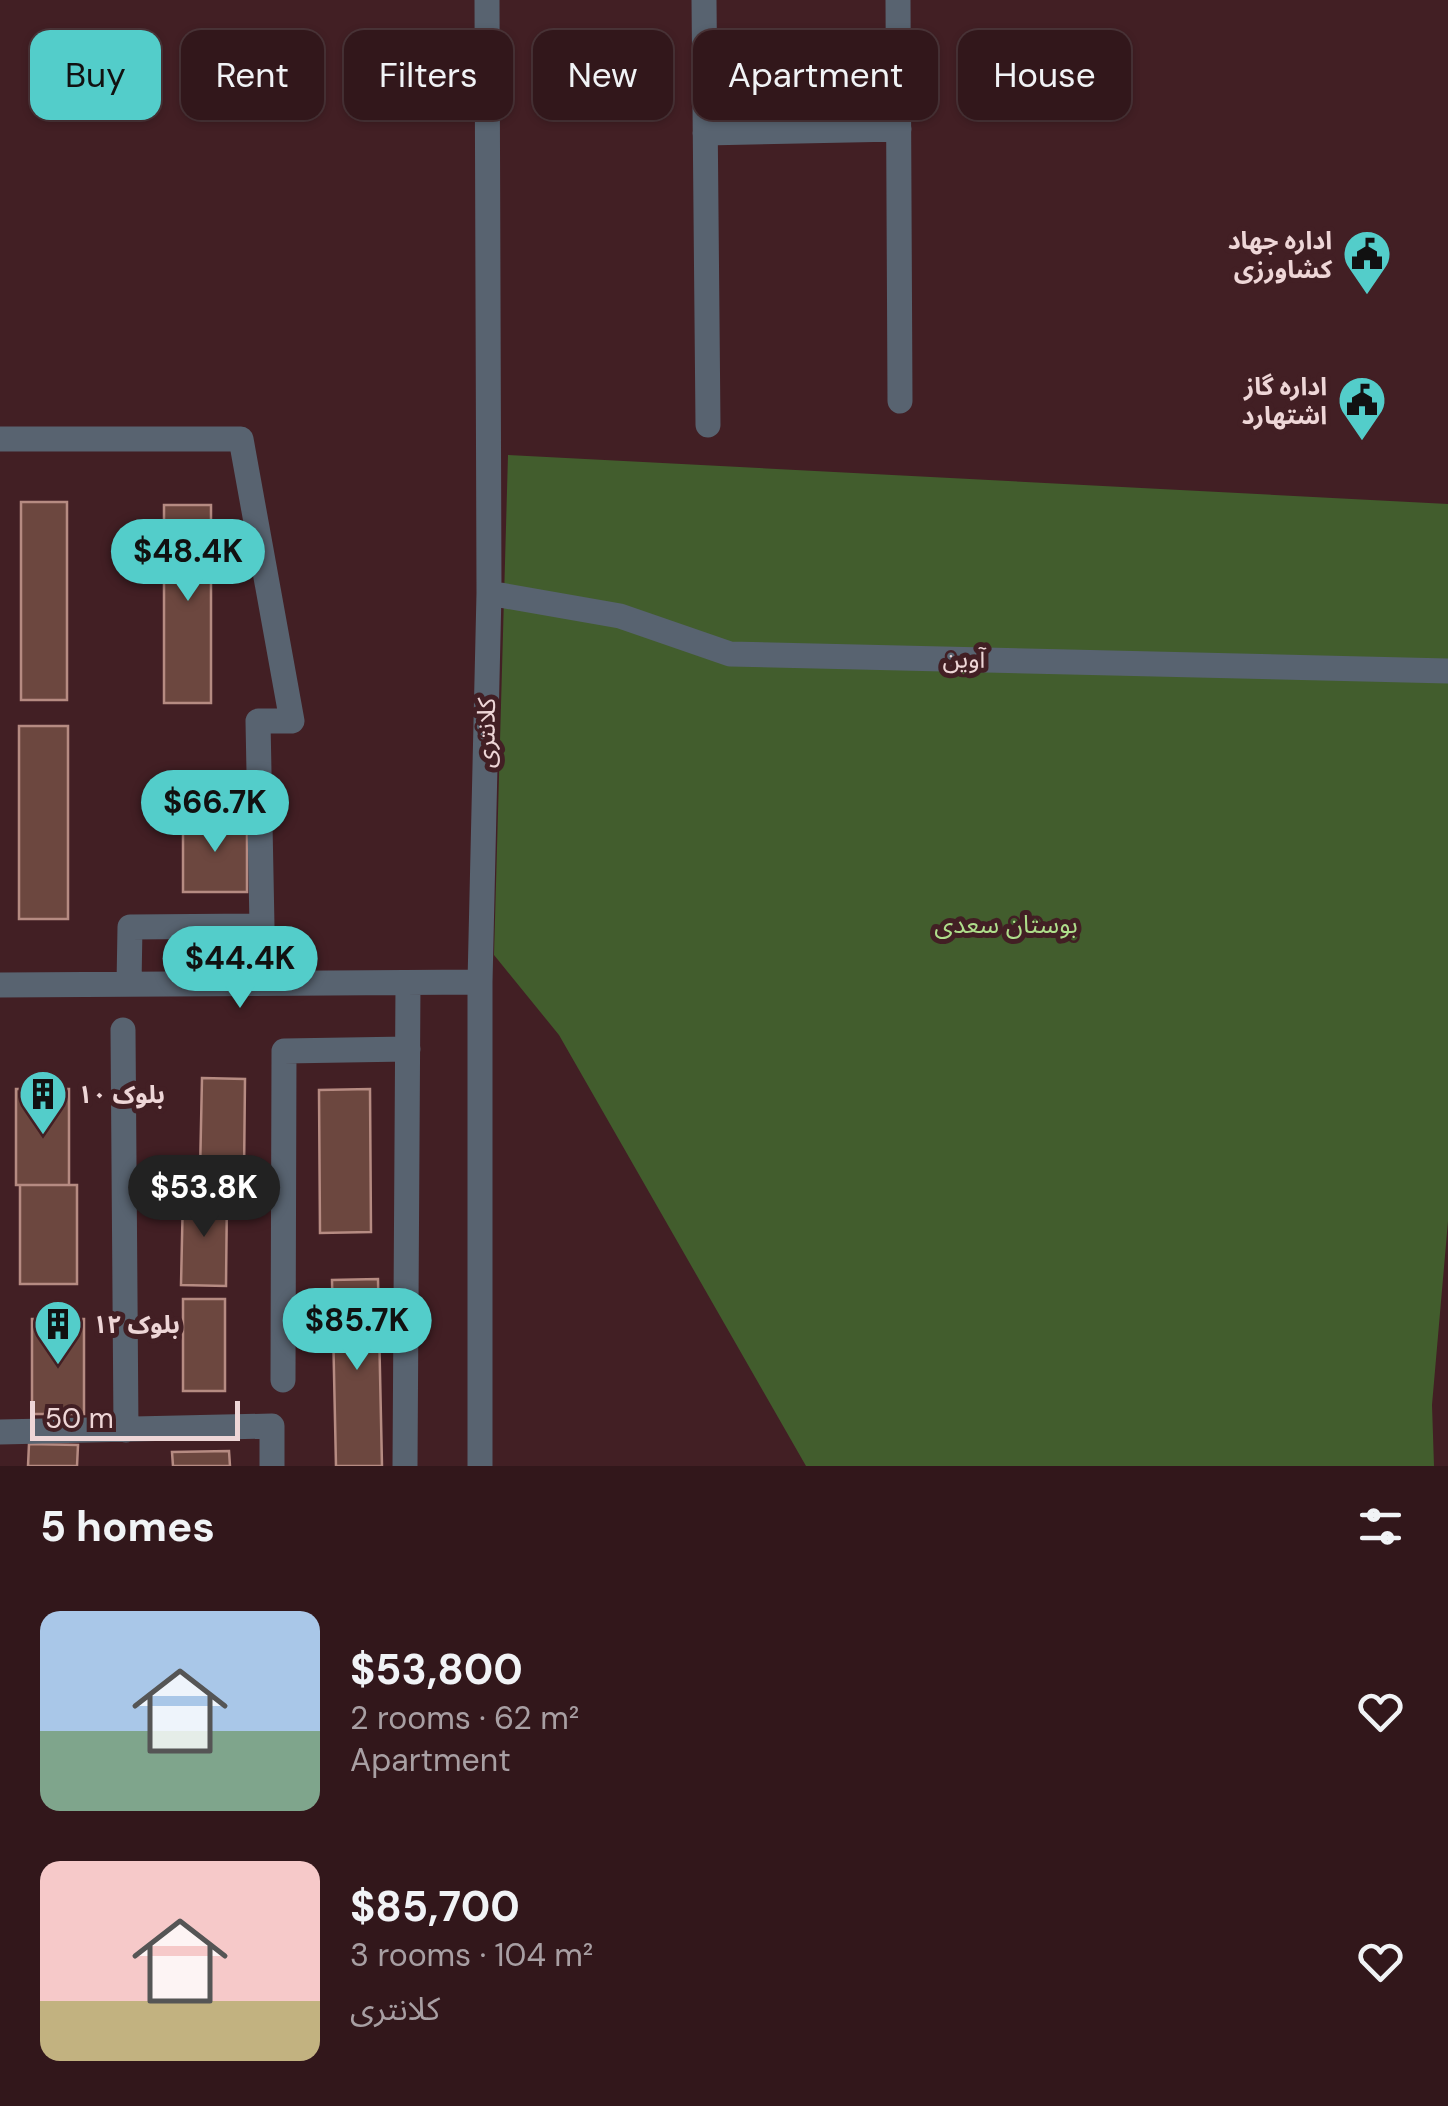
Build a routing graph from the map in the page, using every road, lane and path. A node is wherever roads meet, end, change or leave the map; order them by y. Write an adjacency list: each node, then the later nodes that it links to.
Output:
1 (487, 0): 9 (street, کلانتری)
2 (704, 0): 5 (street)
3 (898, 0): 4 (street)
4 (899, 129): 5 (street); 6 (street)
5 (705, 132): 7 (street)
6 (900, 401)
7 (708, 426)
8 (0, 439): 13 (street)
9 (489, 593): 10 (street, آوین); 12 (street, کلانتری)
10 (1448, 671)
11 (408, 982): 12 (street); 13 (street); 16 (street)
12 (480, 982): 22 (street, کلانتری)
13 (129, 984): 14 (street)
14 (0, 986)
15 (122, 1030): 18 (street)
16 (408, 1049): 17 (street); 21 (street)
17 (282, 1380)
18 (126, 1430): 19 (street); 20 (street)
19 (0, 1432)
20 (272, 1466)
21 (405, 1466)
22 (480, 1466)

